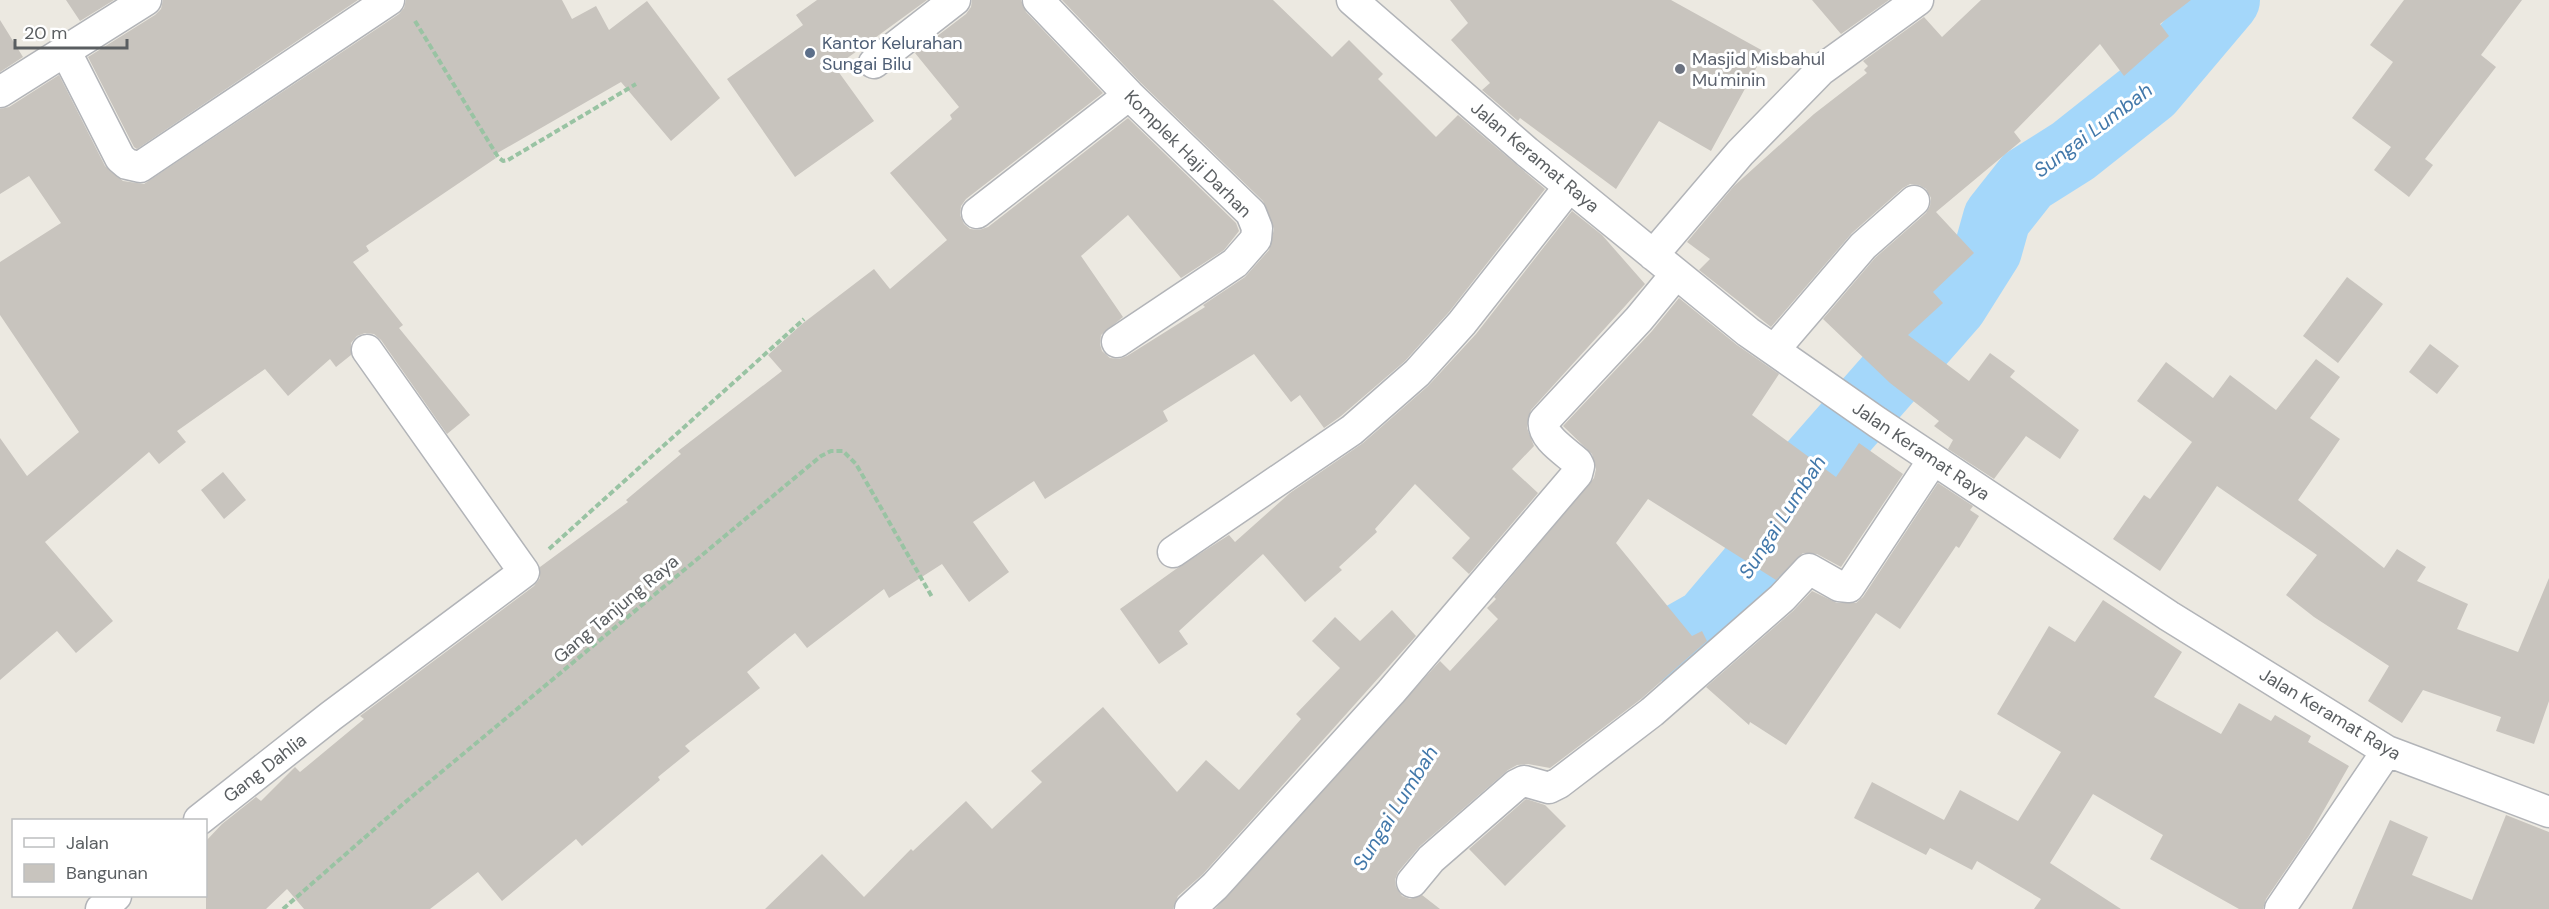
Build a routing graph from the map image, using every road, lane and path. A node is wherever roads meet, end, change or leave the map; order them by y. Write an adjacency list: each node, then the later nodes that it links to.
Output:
1 (147, 0): 8 (street)
2 (389, 0): 8 (street)
3 (955, 0): 9 (street)
4 (1038, 0): 12 (street, Komplek Haji Darhan)
5 (1352, 0): 13 (street, Jalan Keramat Raya)
6 (1918, 0): 16 (street)
7 (415, 20): 10 (path)
8 (65, 50): 11 (street)
9 (874, 63)
10 (636, 84)
11 (0, 92)
12 (1129, 95): 15 (street); 19 (street, Komplek Haji Darhan)
13 (1569, 187): 16 (street, Jalan Keramat Raya); 23 (street)
14 (1914, 201): 21 (street)
15 (978, 213)
16 (1653, 255): 17 (street, Jalan Keramat Raya)
17 (1676, 274): 21 (street, Jalan Keramat Raya); 33 (street)
18 (804, 319): 24 (path)
19 (1118, 342)
20 (367, 350): 24 (street)
21 (1774, 350): 22 (street, Jalan Keramat Raya)
22 (1933, 460): 26 (street, Jalan Keramat Raya); 29 (street)
23 (1173, 552)
24 (524, 572): 28 (street, Gang Dahlia)
25 (932, 597): 32 (path, Gang Tanjung Raya)
26 (2387, 751): 27 (street, Jalan Keramat Raya); 34 (street)
27 (2549, 812)
28 (200, 819)
29 (1412, 882)
30 (115, 897): 31 (street)
31 (101, 909)
32 (283, 909)
33 (1190, 909)
34 (2280, 909)

